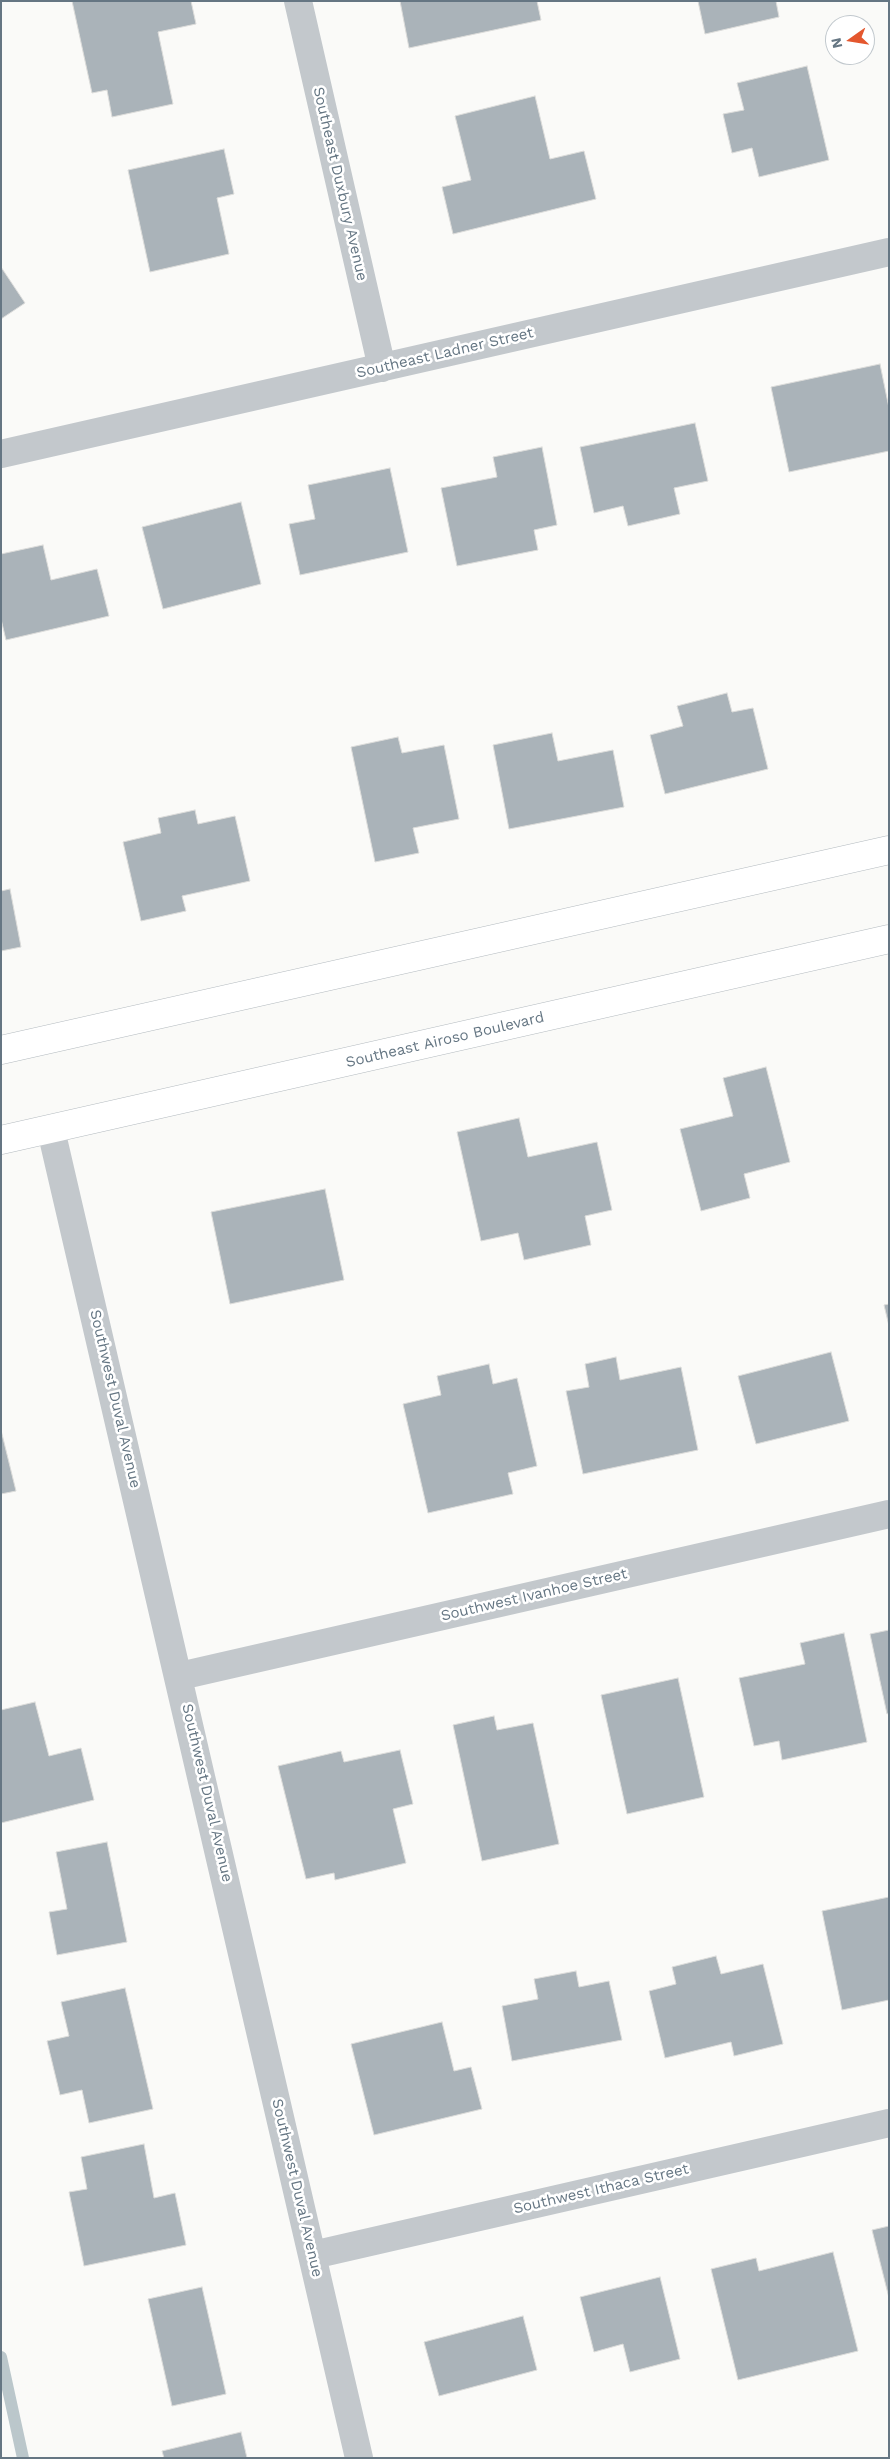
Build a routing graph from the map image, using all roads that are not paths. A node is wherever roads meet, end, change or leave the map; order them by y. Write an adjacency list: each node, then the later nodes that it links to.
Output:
1 (298, 1): 3 (street, Southeast Duxbury Avenue)
2 (889, 252): 3 (street, Southeast Ladner Street)
3 (382, 368): 4 (street, Southeast Ladner Street)
4 (1, 454)
5 (889, 850): 7 (main road)
6 (889, 939): 8 (main road, Southeast Airoso Boulevard)
7 (1, 1050)
8 (51, 1130): 9 (main road, Southeast Airoso Boulevard); 11 (street, Southwest Duval Avenue)
9 (1, 1140)
10 (889, 1514): 11 (street, Southwest Ivanhoe Street)
11 (180, 1676): 13 (street, Southwest Duval Avenue)
12 (889, 2123): 13 (street, Southwest Ithaca Street)
13 (313, 2255): 14 (street, Southwest Duval Avenue)
14 (359, 2458)

